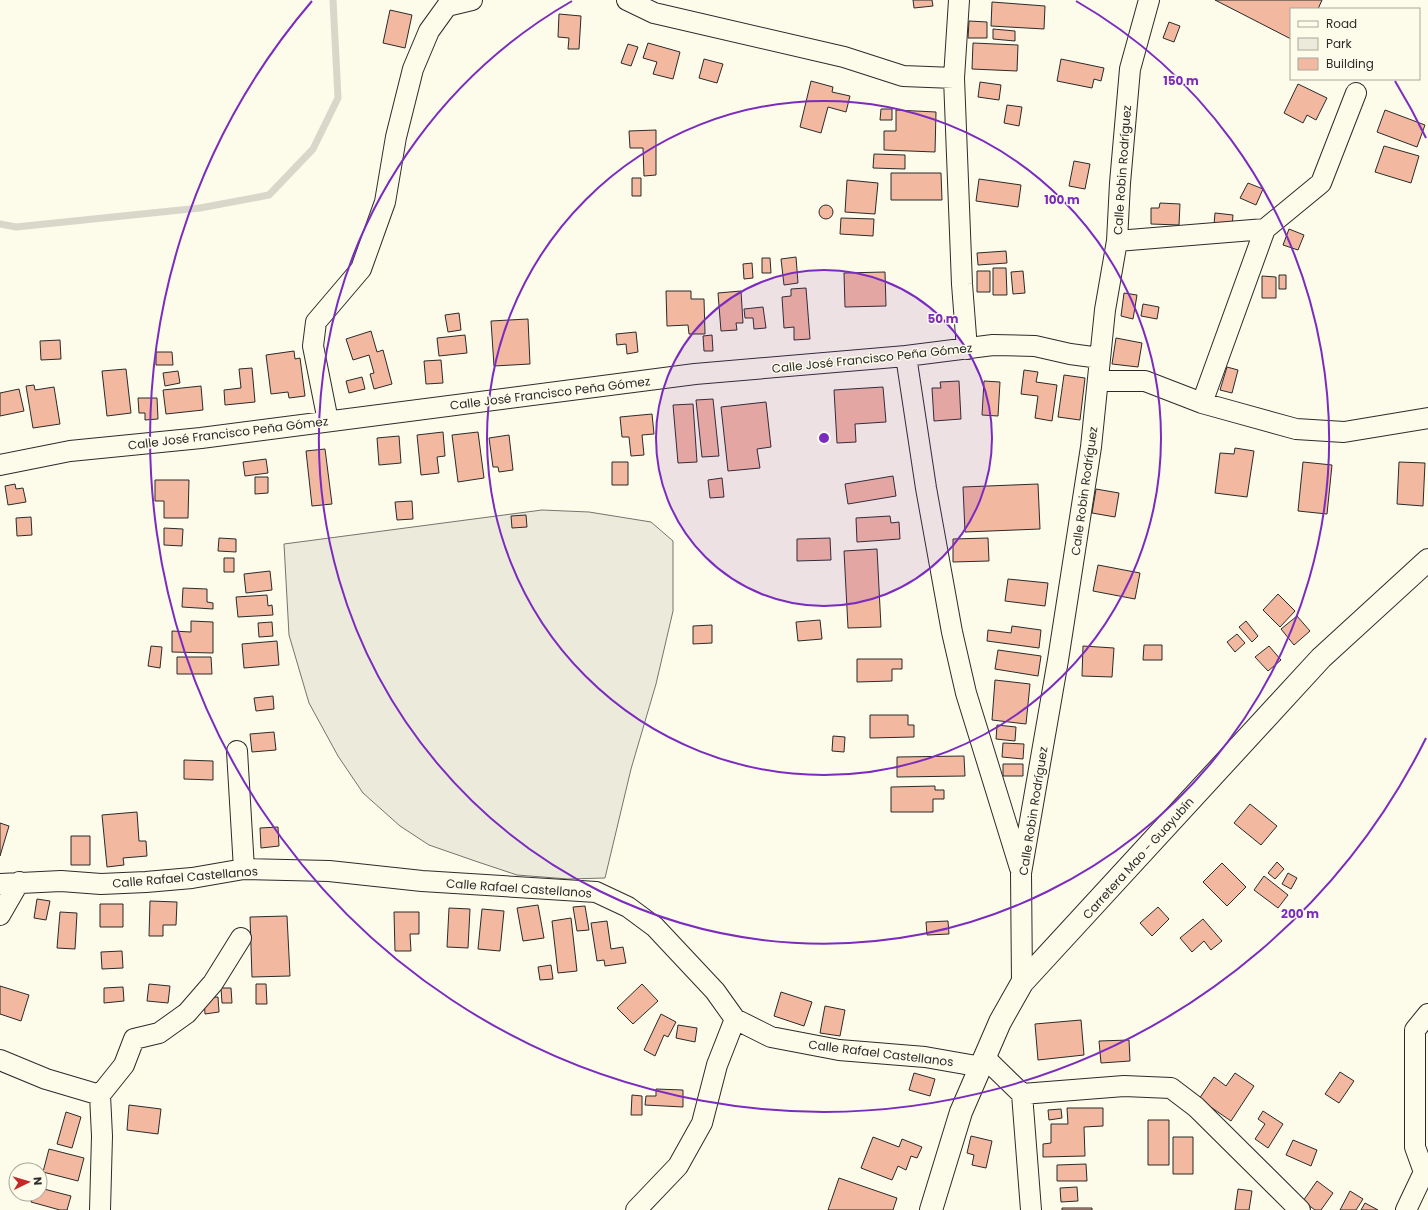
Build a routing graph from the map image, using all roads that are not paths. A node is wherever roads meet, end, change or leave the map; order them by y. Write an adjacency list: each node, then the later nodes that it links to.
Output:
1 (472, 0): 15 (street)
2 (627, 0): 5 (street)
3 (959, 0): 5 (street)
4 (1149, 0): 8 (street, Calle Robin Rodríguez)
5 (954, 78): 9 (street)
6 (1356, 93): 7 (street)
7 (1265, 229): 8 (street); 13 (street)
8 (1117, 241): 11 (street, Calle Robin Rodríguez)
9 (967, 349): 10 (street, Calle José Francisco Peña Gómez); 11 (street, Calle José Francisco Peña Gómez)
10 (906, 356): 15 (street, Calle José Francisco Peña Gómez); 20 (street)
11 (1100, 358): 12 (street, Calle Robin Rodríguez)
12 (1098, 381): 13 (street); 20 (street, Calle Robin Rodríguez)
13 (1202, 403): 14 (street)
14 (1428, 418)
15 (328, 421): 16 (street, Calle José Francisco Peña Gómez)
16 (0, 464)
17 (1428, 560): 24 (main road, Carretera Mao - Guayubín)
18 (236, 750): 19 (street)
19 (244, 869): 21 (street, Calle Rafael Castellanos); 26 (street, Calle Rafael Castellanos)
20 (1021, 873): 24 (street, Calle Robin Rodríguez)
21 (10, 883): 22 (street)
22 (0, 914)
23 (241, 938): 30 (street)
24 (1022, 983): 28 (main road, Carretera Mao - Guayubín)
25 (1428, 1014): 36 (street)
26 (734, 1019): 28 (street, Calle Rafael Castellanos); 32 (street)
27 (0, 1060): 30 (street)
28 (984, 1063): 29 (street); 33 (main road, Carretera Mao - Guayubín)
29 (1022, 1094): 34 (street); 35 (street)
30 (100, 1095): 31 (street)
31 (100, 1210)
32 (636, 1210)
33 (931, 1210)
34 (1031, 1210)
35 (1300, 1210)
36 (1406, 1210)

